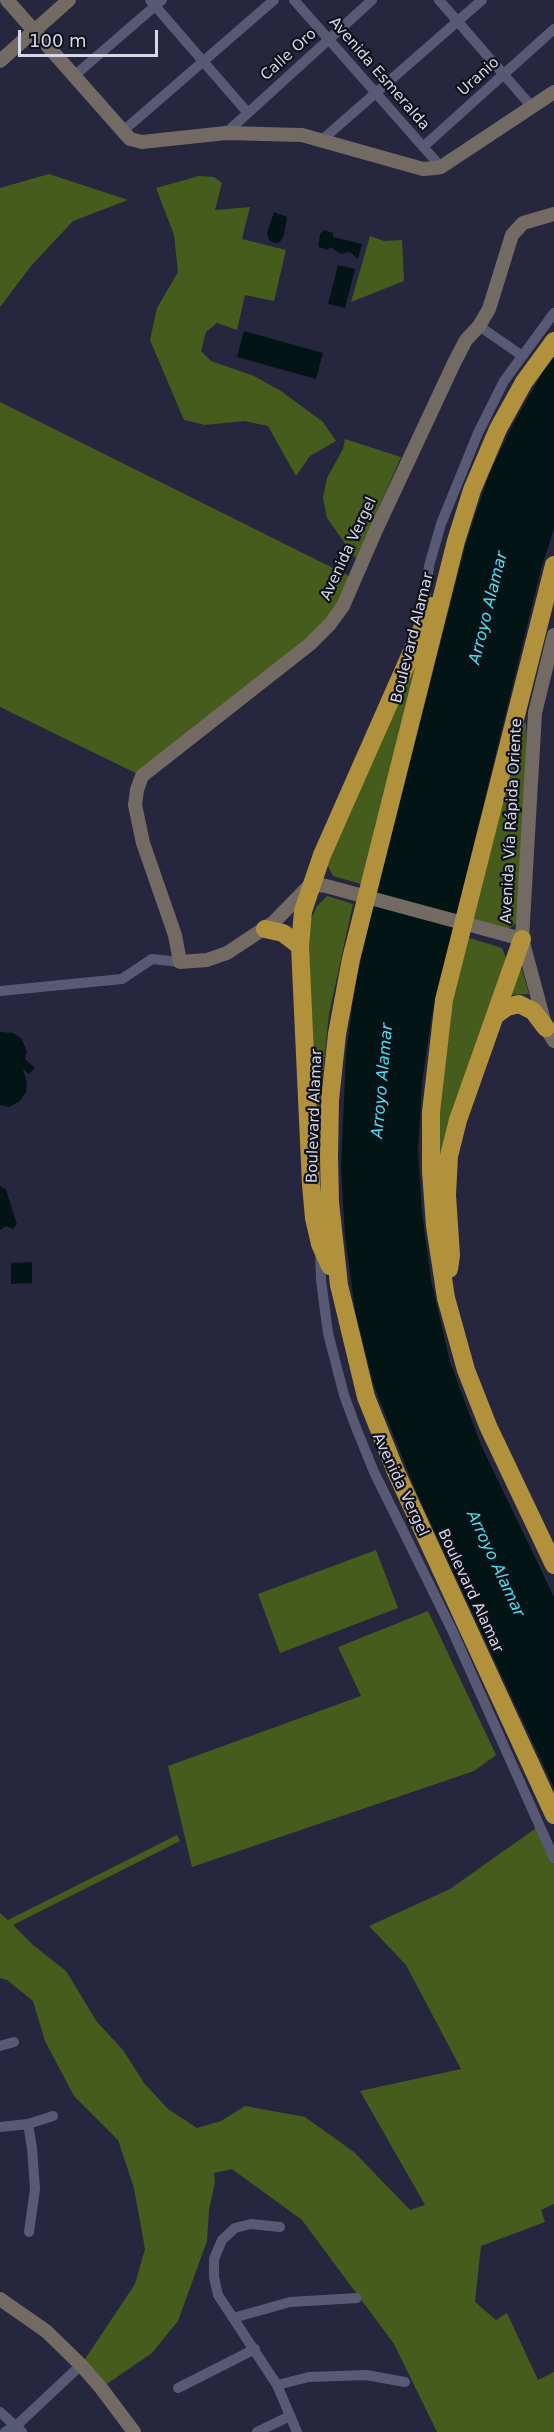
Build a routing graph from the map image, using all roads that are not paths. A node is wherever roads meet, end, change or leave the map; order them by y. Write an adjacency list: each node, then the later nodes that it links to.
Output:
1 (7, 0): 11 (street)
2 (69, 0): 11 (street)
3 (274, 0): 14 (street)
4 (294, 0): 12 (street, Avenida Esmeralda)
5 (372, 0): 12 (street, Calle Oro)
6 (439, 0): 9 (street)
7 (482, 0): 9 (street)
8 (156, 2): 14 (street); 16 (street)
9 (458, 21): 15 (street); 18 (street)
10 (554, 29): 15 (street, Uranio)
11 (34, 31): 13 (street); 16 (street)
12 (328, 39): 18 (street, Avenida Esmeralda); 20 (street, Calle Oro)
13 (0, 60)
14 (203, 62): 20 (street); 22 (street)
15 (504, 75): 19 (street); 24 (street, Uranio)
16 (74, 76): 22 (street)
17 (554, 92): 19 (street)
18 (376, 93): 23 (street); 24 (street, Avenida Esmeralda)
19 (532, 106): 25 (street)
20 (247, 112): 21 (street, Calle Oro)
21 (226, 132): 22 (street); 23 (street)
22 (127, 135)
23 (323, 139): 25 (street)
24 (423, 147): 25 (street, Avenida Esmeralda)
25 (441, 167)
26 (554, 214): 28 (street, Avenida Vergel)
27 (554, 313): 30 (street)
28 (479, 326): 30 (street); 39 (street, Avenida Vergel)
29 (554, 341): 32 (highway, Boulevard Alamar)
30 (521, 355): 33 (street)
31 (554, 565): 45 (highway)
32 (446, 578): 33 (highway); 44 (highway, Boulevard Alamar)
33 (422, 626): 35 (highway)
34 (554, 635): 37 (street, Avenida Vía Rápida Oriente)
35 (319, 885): 36 (street); 37 (street); 38 (highway)
36 (265, 929): 38 (highway); 39 (street)
37 (515, 936): 41 (highway); 42 (street, Avenida Vía Rápida Oriente)
38 (300, 946): 43 (highway)
39 (180, 962): 40 (street)
40 (0, 992)
41 (496, 1015): 42 (highway); 45 (highway)
42 (550, 1035)
43 (320, 1244): 44 (highway); 48 (street, Avenida Vergel)
44 (339, 1285): 47 (highway, Boulevard Alamar)
45 (446, 1298): 46 (highway)
46 (554, 1565)
47 (554, 1815)
48 (554, 1857)
49 (14, 2042): 50 (street)
50 (0, 2046)
51 (52, 2116): 52 (street)
52 (28, 2124): 53 (street); 55 (street)
53 (0, 2127)
54 (280, 2227): 58 (street)
55 (29, 2232)
56 (357, 2298): 58 (street)
57 (0, 2299): 60 (street)
58 (233, 2318): 59 (street)
59 (255, 2349): 62 (street); 63 (street)
60 (81, 2365): 66 (street); 68 (street)
61 (405, 2382): 62 (street)
62 (277, 2385): 65 (street)
63 (178, 2388)
64 (0, 2412): 66 (street)
65 (290, 2416): 69 (street); 70 (street)
66 (19, 2429): 67 (street)
67 (5, 2432)
68 (134, 2432)
69 (257, 2432)
70 (297, 2432)

